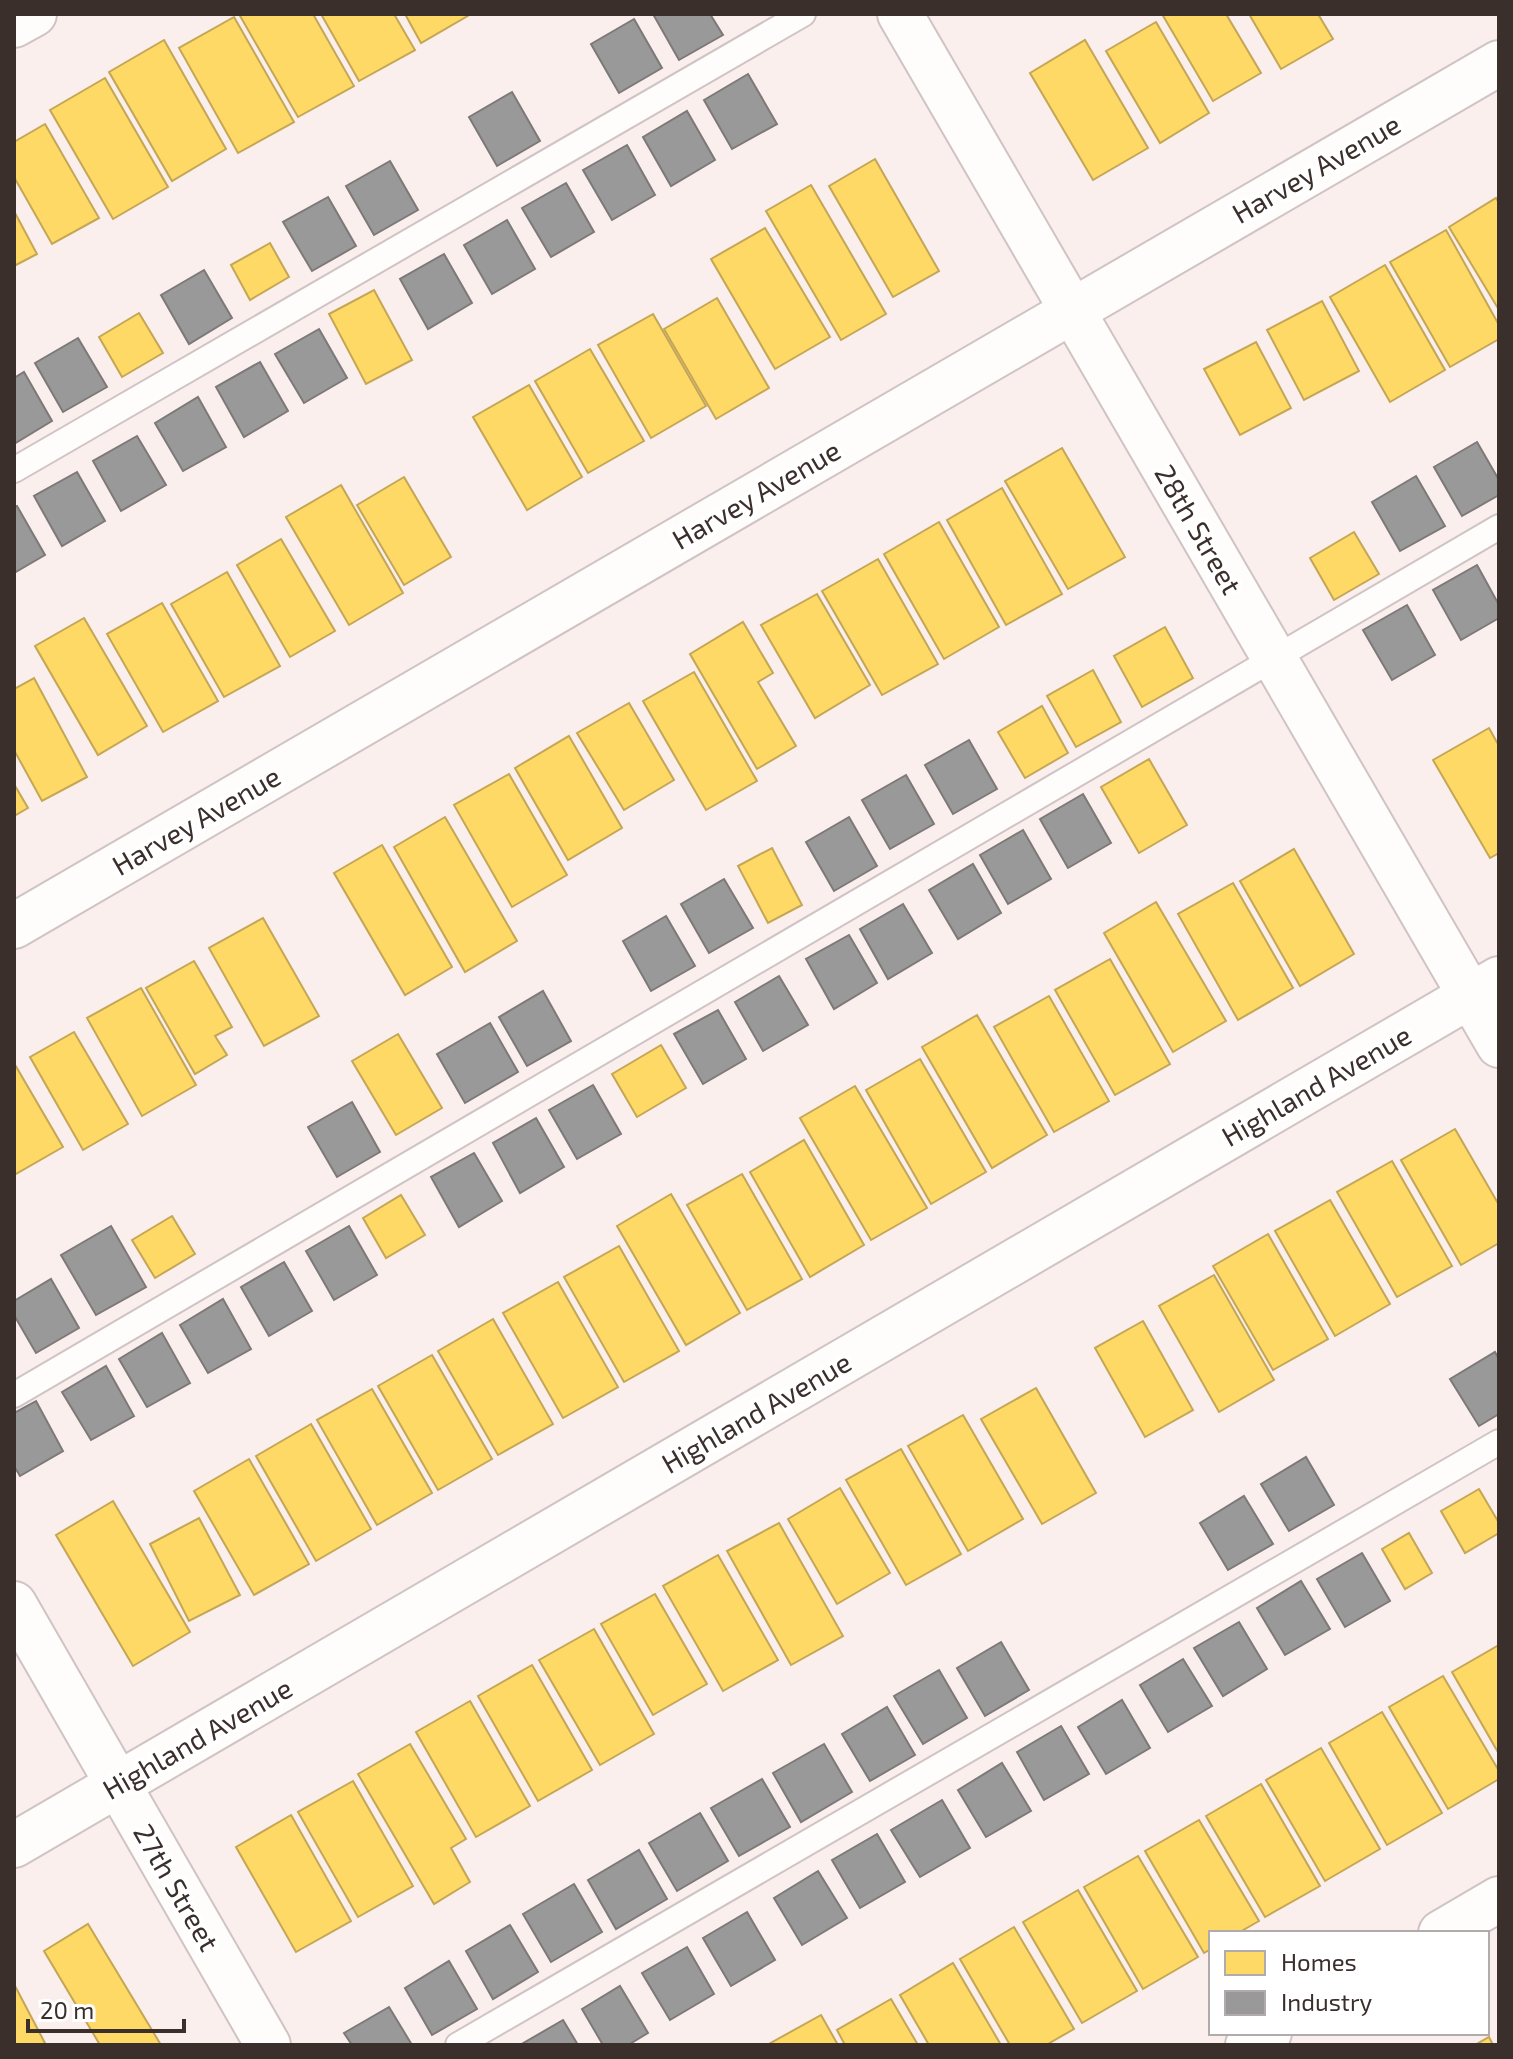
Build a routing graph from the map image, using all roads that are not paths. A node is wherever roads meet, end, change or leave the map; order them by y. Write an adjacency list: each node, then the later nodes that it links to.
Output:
1 (34, 14): 4 (street)
2 (803, 14): 7 (lane)
3 (900, 14): 6 (street, 28th Street)
4 (14, 25)
5 (1499, 63): 6 (street, Harvey Avenue)
6 (1071, 310): 9 (street, 28th Street); 10 (street, Harvey Avenue)
7 (14, 470)
8 (1499, 527): 9 (lane)
9 (1274, 658): 11 (street, 28th Street); 13 (lane)
10 (14, 926)
11 (1485, 987): 12 (street, 28th Street); 16 (street, Highland Avenue)
12 (1499, 1045)
13 (14, 1395)
14 (1499, 1442): 22 (lane)
15 (14, 1604): 16 (street, 27th Street)
16 (118, 1784): 17 (street, Highland Avenue); 21 (street, 27th Street)
17 (14, 1845)
18 (1499, 1899): 19 (street)
19 (1444, 1931)
20 (1266, 2035): 23 (street)
21 (268, 2045)
22 (458, 2045)
23 (1248, 2045)

